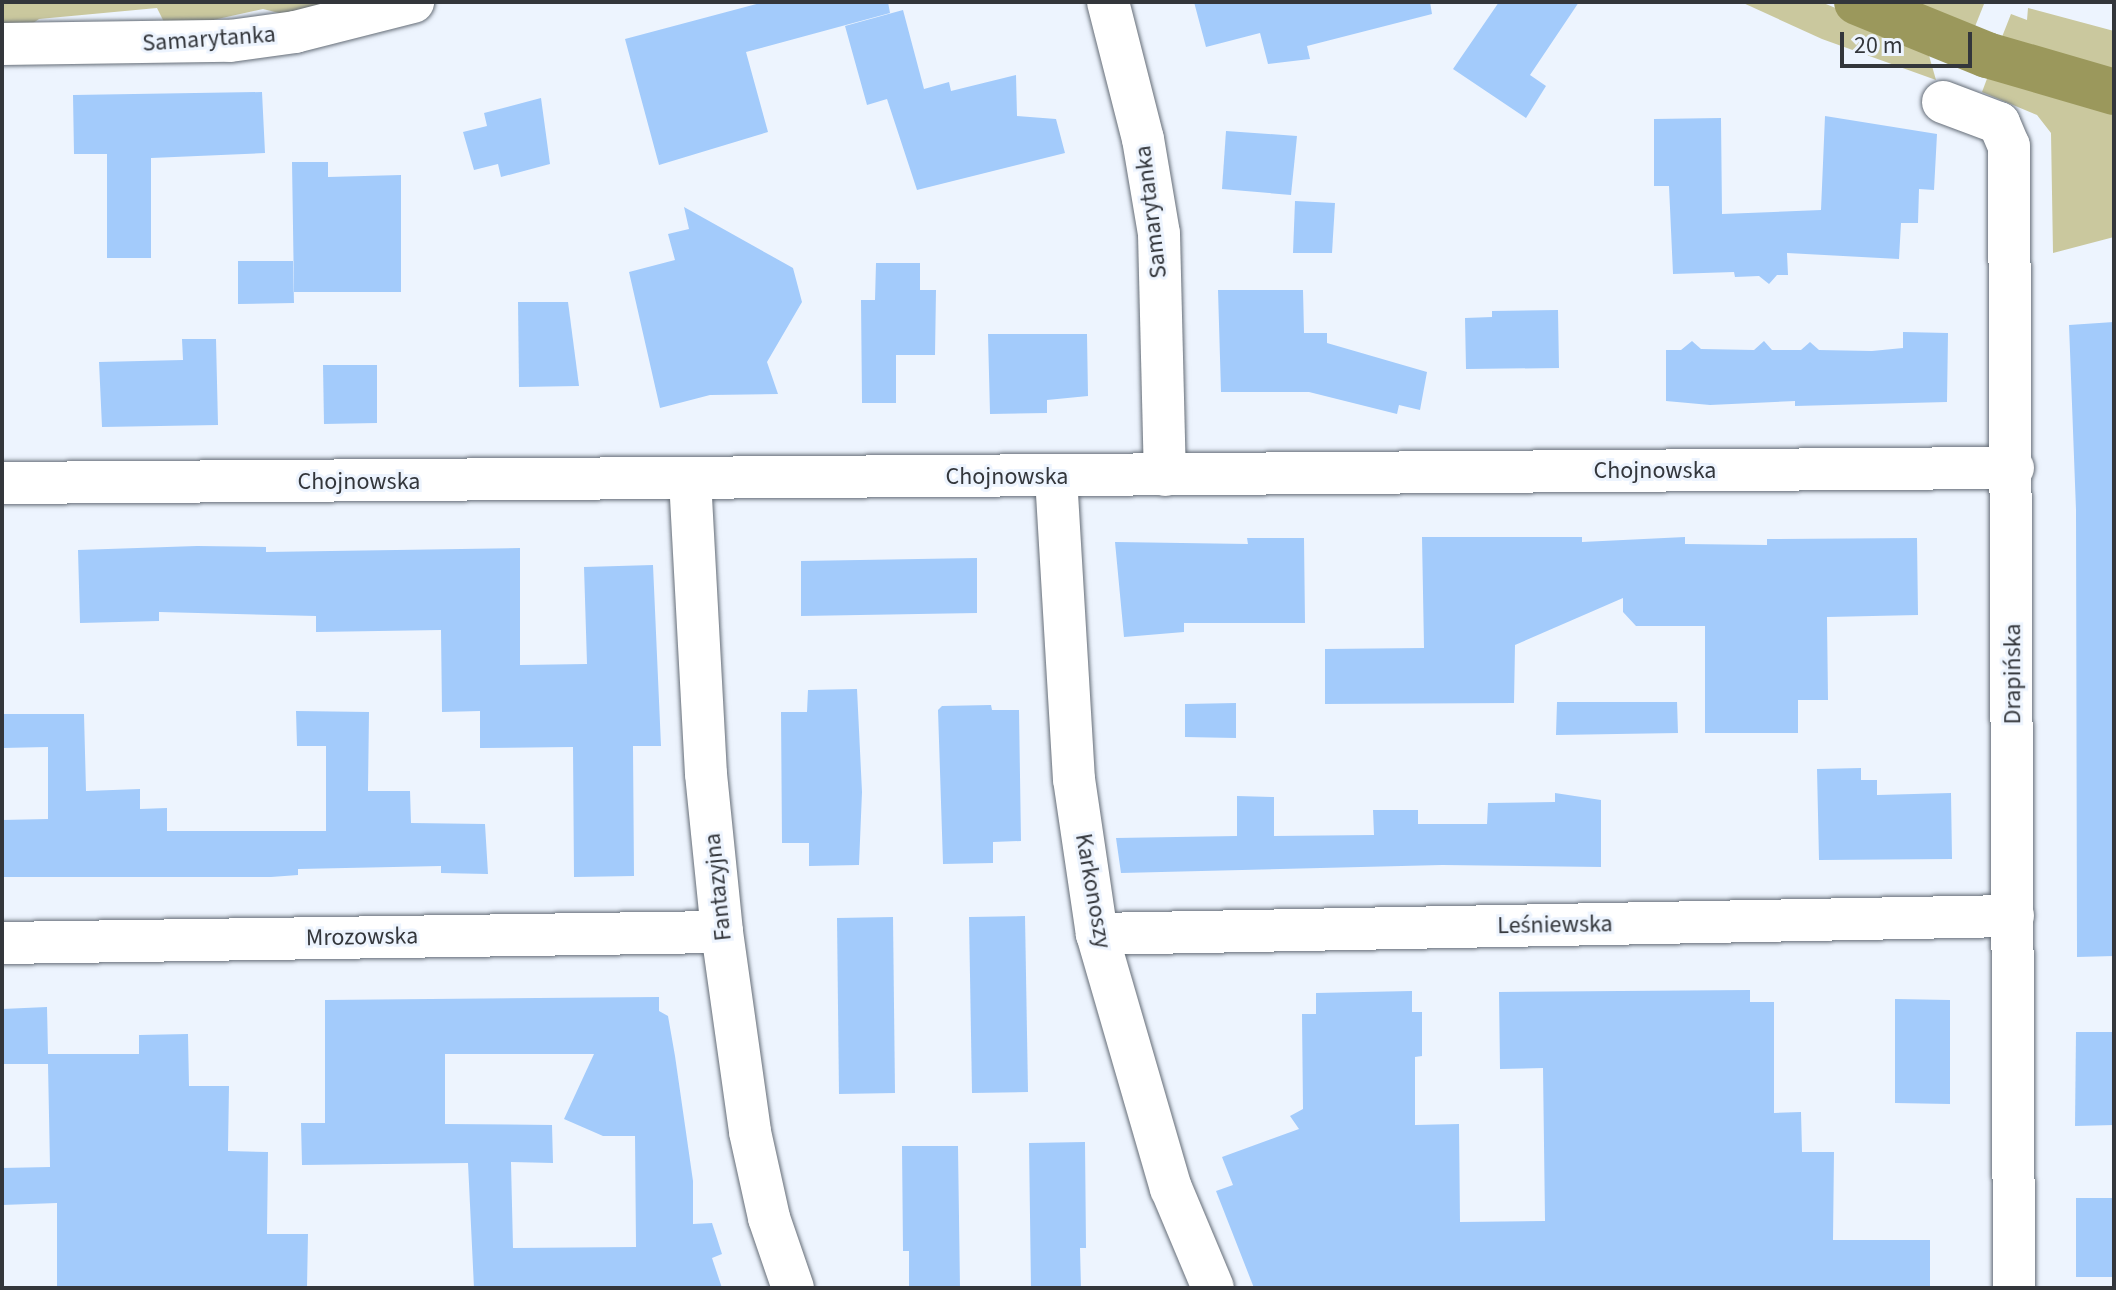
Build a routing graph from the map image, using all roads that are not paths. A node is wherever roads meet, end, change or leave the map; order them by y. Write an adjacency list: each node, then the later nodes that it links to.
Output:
1 (413, 2): 3 (street, Samarytanka)
2 (1108, 2): 6 (street, Samarytanka)
3 (2, 44)
4 (1943, 102): 5 (street, Drapińska)
5 (2013, 468): 6 (street, Chojnowska); 10 (street, Drapińska)
6 (1165, 475): 7 (street, Chojnowska)
7 (1056, 477): 8 (street, Chojnowska); 12 (street, Karkonoszy)
8 (690, 479): 9 (street, Chojnowska); 11 (street, Fantazyjna)
9 (2, 483)
10 (2013, 916): 12 (street, Leśniewska); 16 (street, Drapińska)
11 (722, 932): 13 (street, Mrozowska); 14 (street, Fantazyjna)
12 (1097, 934): 15 (street, Karkonoszy)
13 (2, 943)
14 (793, 1288)
15 (1213, 1288)
16 (2014, 1288)

